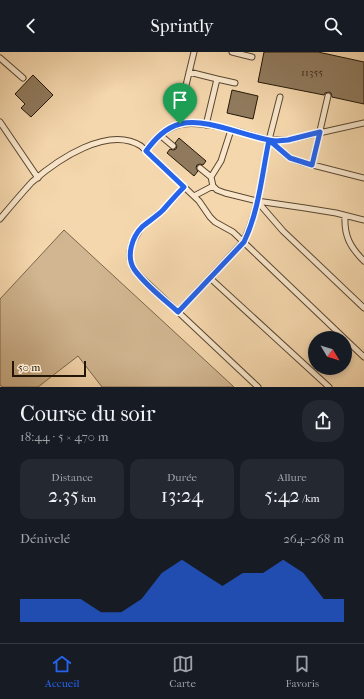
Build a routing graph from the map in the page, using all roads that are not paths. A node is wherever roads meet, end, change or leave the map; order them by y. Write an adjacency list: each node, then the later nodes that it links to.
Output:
1 (194, 52): 5 (lane)
2 (232, 52): 3 (lane)
3 (252, 57)
4 (0, 58): 6 (lane)
5 (189, 72): 7 (lane); 13 (lane)
6 (23, 78)
7 (217, 79): 8 (lane); 14 (lane)
8 (235, 83)
9 (328, 96): 16 (lane)
10 (280, 97): 18 (lane)
11 (0, 122): 24 (lane)
12 (364, 123): 16 (lane)
13 (180, 124): 14 (lane); 17 (lane)
14 (206, 125): 15 (lane)
15 (231, 130): 18 (lane); 23 (lane)
16 (320, 132): 18 (lane); 21 (lane)
17 (160, 135): 19 (lane); 20 (lane)
18 (269, 140): 21 (lane); 29 (lane)
19 (173, 146)
20 (146, 151): 24 (lane); 27 (lane)
21 (312, 165): 25 (lane)
22 (200, 168): 23 (lane)
23 (211, 177): 26 (lane)
24 (38, 178): 31 (lane)
25 (364, 178)
26 (213, 186): 28 (lane); 29 (lane)
27 (184, 187): 28 (lane); 37 (lane)
28 (194, 196): 33 (lane)
29 (257, 201): 30 (lane); 33 (lane); 36 (lane)
30 (345, 216): 32 (lane); 34 (lane)
31 (0, 219)
32 (364, 220)
33 (244, 242): 35 (lane); 38 (lane)
34 (364, 261)
35 (210, 278): 37 (lane); 42 (lane)
36 (364, 308)
37 (178, 312): 41 (lane)
38 (338, 331)
39 (352, 345): 40 (lane)
40 (364, 357)
41 (258, 387)
42 (329, 387)

